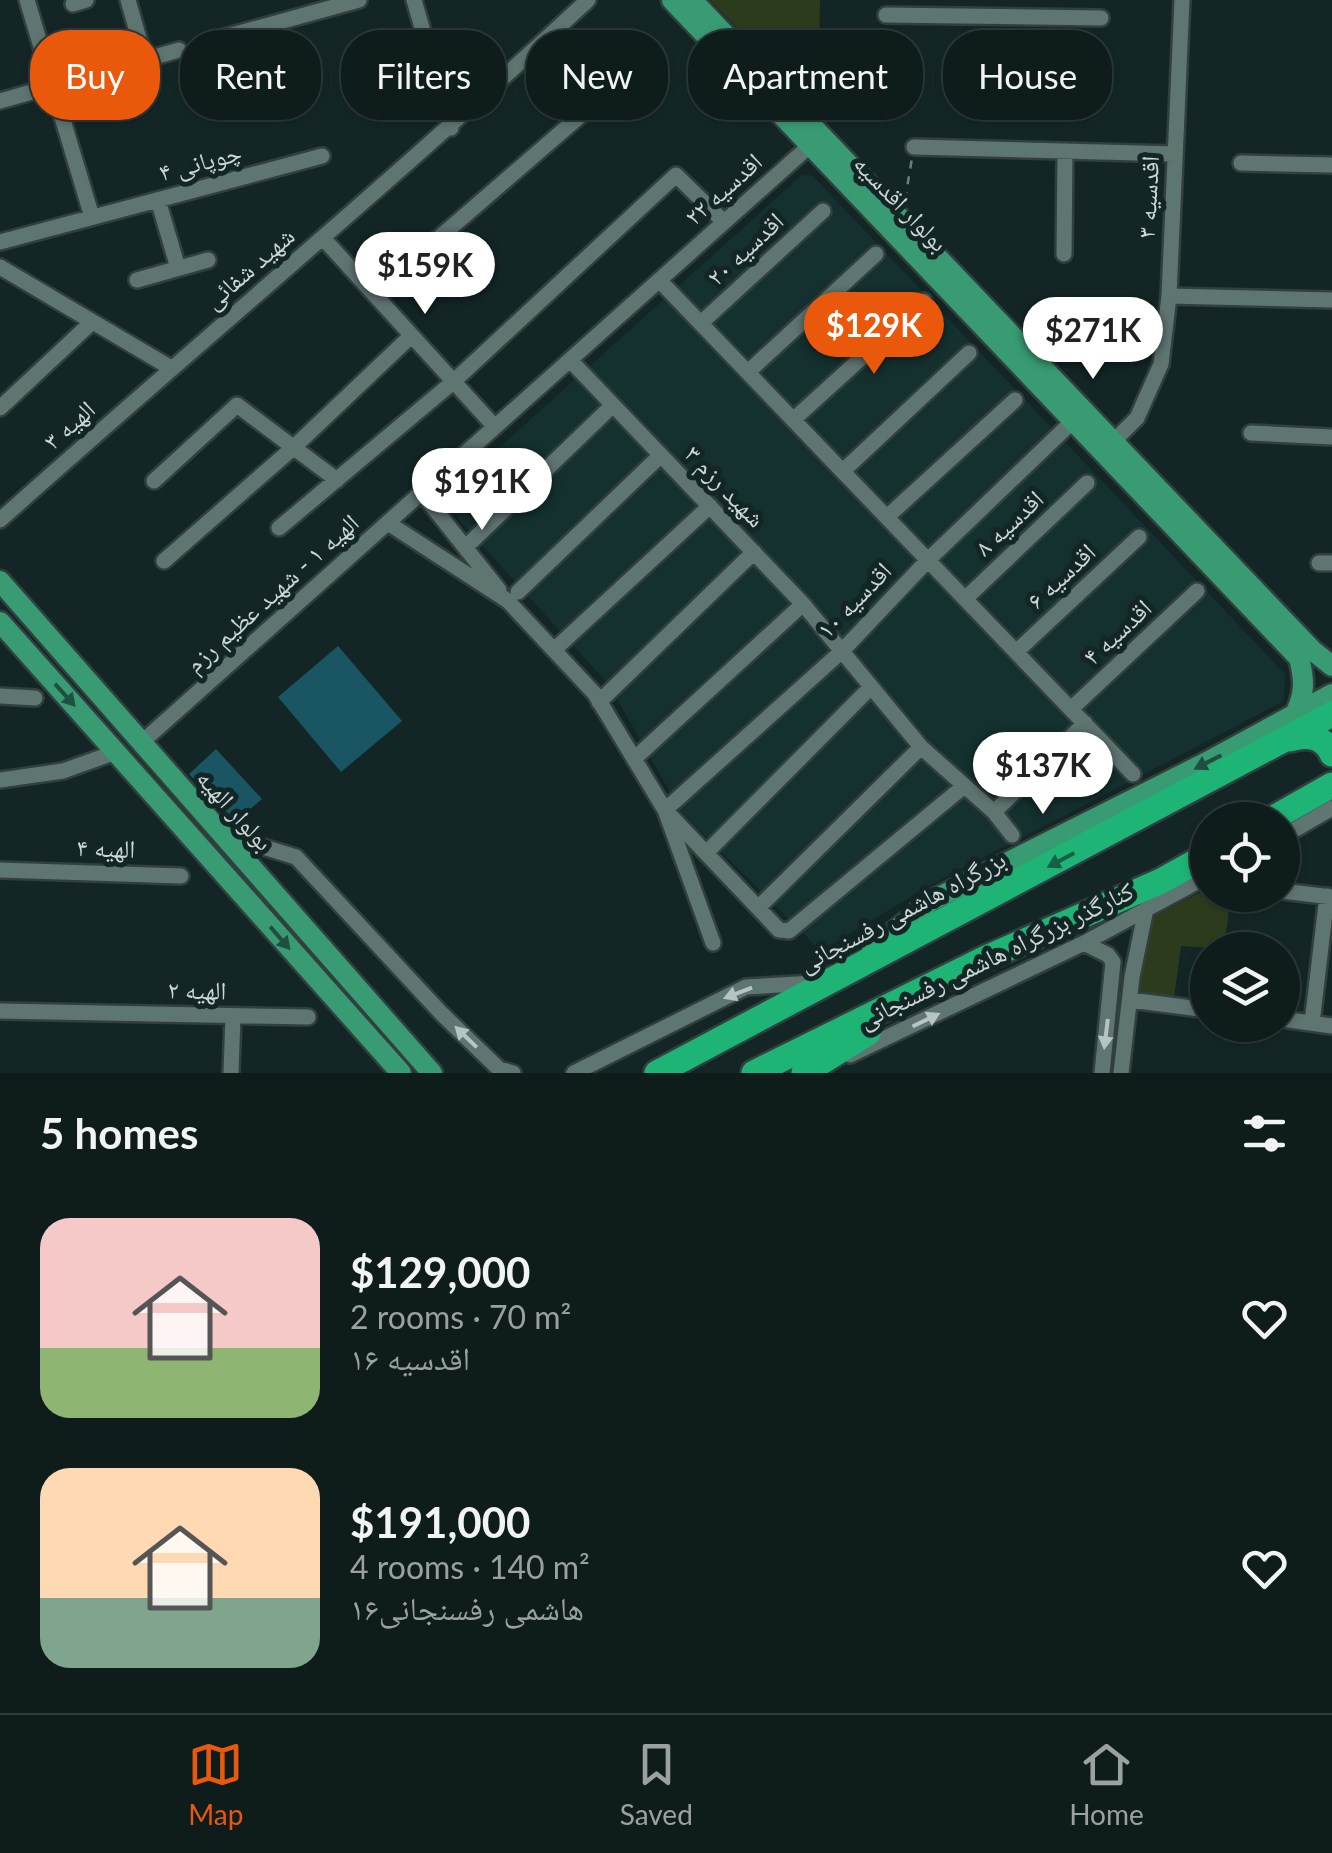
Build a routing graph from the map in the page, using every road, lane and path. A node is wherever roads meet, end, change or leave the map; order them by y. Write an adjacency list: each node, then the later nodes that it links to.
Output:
1 (27, 0): 12 (street)
2 (128, 0): 13 (street)
3 (359, 0): 14 (street)
4 (414, 0): 23 (street)
5 (588, 0): 15 (street, شهید شفائی)
6 (672, 0): 24 (main road, بولوار اقدسیه)
7 (692, 0): 24 (main road, بولوار اقدسیه)
8 (1182, 0): 27 (street, اقدسیه ۳)
9 (999, 8): 10 (street); 11 (street)
10 (886, 16)
11 (1101, 18)
12 (36, 30)
13 (136, 30)
14 (250, 30)
15 (556, 30)
16 (179, 50): 17 (street)
17 (160, 56)
18 (526, 58): 23 (street, شهید شفائی)
19 (30, 92): 20 (street)
20 (0, 101)
21 (62, 120): 33 (street)
22 (576, 120): 45 (street)
23 (451, 128): 36 (street, شهید شفائی)
24 (816, 140): 34 (main road, بولوار اقدسیه); 35 (street, اقدسیه ۲۲); 61 (main road, بولوار اقدسیه)
25 (914, 147): 26 (street); 34 (path)
26 (1065, 151): 27 (street); 39 (street)
27 (1175, 154): 46 (street, اقدسیه ۳)
28 (322, 156): 31 (street, چوپانی ۴)
29 (1241, 163): 30 (street)
30 (1332, 164)
31 (158, 200): 33 (street, چوپانی ۴); 42 (street)
32 (823, 212): 50 (street, اقدسیه ۲۰)
33 (92, 217): 37 (street, چوپانی ۴)
34 (902, 218): 65 (main road, بولوار اقدسیه)
35 (724, 222): 44 (street, اقدسیه ۲۲); 56 (street)
36 (323, 238): 45 (street); 54 (street, شهید شفائی)
37 (0, 242)
38 (876, 254): 55 (street)
39 (1064, 254)
40 (208, 260): 42 (street)
41 (0, 267): 49 (street)
42 (178, 268): 43 (street)
43 (137, 280)
44 (659, 280): 50 (street); 53 (street, الهیه ۱ - شهید عظیم رزم)
45 (374, 294): 51 (street)
46 (1169, 296): 47 (street); 65 (street, اقدسیه ۳)
47 (1332, 300)
48 (924, 301): 60 (street)
49 (92, 322): 54 (street); 59 (street)
50 (701, 324): 55 (street)
51 (411, 336): 56 (street); 66 (street)
52 (969, 353): 68 (street)
53 (570, 360): 58 (street, شهید رزم ۳); 62 (street, الهیه ۱ - شهید عظیم رزم)
54 (171, 368): 75 (street, الهیه ۳)
55 (748, 372): 60 (street)
56 (453, 382): 62 (street); 69 (street)
57 (1015, 400): 74 (street)
58 (613, 405): 67 (street, شهید رزم ۳); 79 (street)
59 (0, 408)
60 (794, 420): 68 (street)
61 (1074, 420): 81 (street, اقدسیه ۱۰); 101 (main road, بولوار اقدسیه)
62 (495, 427): 72 (street, الهیه ۱ - شهید عظیم رزم)
63 (1251, 433): 64 (street)
64 (1332, 437)
65 (1114, 442): 92 (main road, بولوار اقدسیه)
66 (294, 448): 69 (street); 70 (street); 82 (street)
67 (660, 455): 73 (street, شهید رزم ۳); 85 (street)
68 (843, 471): 74 (street)
69 (337, 480): 77 (street)
70 (154, 481)
71 (1088, 483): 86 (street, اقدسیه ۸)
72 (421, 492): 76 (street, الهیه ۱ - شهید عظیم رزم); 85 (street)
73 (710, 506): 80 (street, شهید رزم ۳); 89 (street)
74 (886, 517): 81 (street)
75 (0, 520)
76 (388, 523): 85 (street); 102 (street, الهیه ۱ - شهید عظیم رزم)
77 (279, 528)
78 (1139, 537): 91 (street, اقدسیه ۶)
79 (472, 541)
80 (754, 552): 87 (street, شهید رزم ۳); 97 (street)
81 (928, 560): 86 (street); 90 (street, اقدسیه ۱۰)
82 (164, 562)
83 (0, 581): 102 (main road, بولوار الهیه)
84 (1197, 592): 98 (street, اقدسیه ۴)
85 (513, 596): 89 (street)
86 (965, 598): 91 (street)
87 (803, 604): 90 (street, شهید رزم ۳); 106 (street)
88 (0, 622): 104 (main road, بولوار الهیه, one-way to 104)
89 (555, 649): 97 (street)
90 (842, 650): 93 (street, شهید رزم ۳); 112 (street, اقدسیه ۱۰)
91 (1016, 652): 98 (street)
92 (1332, 666)
93 (870, 688): 103 (street, شهید رزم ۳); 117 (street)
94 (1332, 694): 101 (main road)
95 (0, 696): 96 (street)
96 (36, 698)
97 (600, 702): 106 (street)
98 (1071, 709): 100 (street)
99 (1332, 714): 101 (highway, بزرگراه هاشمی رفسنجانی)
100 (1085, 723): 107 (street); 113 (street)
101 (1291, 728): 105 (highway); 131 (highway, بزرگراه هاشمی رفسنجانی, one-way to 131)
102 (141, 743): 115 (main road, بولوار الهیه)
103 (921, 747): 109 (street, شهید رزم ۳); 124 (street)
104 (116, 752): 108 (street); 141 (main road, بولوار الهیه, one-way to 141)
105 (1332, 754)
106 (634, 760): 112 (street)
107 (1133, 774)
108 (2, 780)
109 (963, 787): 113 (street, شهید رزم ۳); 124 (street)
110 (1330, 790): 111 (highway); 114 (street)
111 (1300, 805)
112 (665, 810): 117 (street); 126 (street)
113 (994, 812): 116 (street, شهید رزم ۳)
114 (1300, 819)
115 (224, 835): 142 (main road, بولوار الهیه); 143 (street, one-way to 115)
116 (1012, 836)
117 (706, 854): 124 (street)
118 (1190, 865): 128 (highway)
119 (0, 870): 120 (street, الهیه ۴)
120 (181, 876)
121 (1190, 886): 125 (street, کنارگذر بزرگراه هاشمی رفسنجانی)
122 (1300, 893): 123 (street)
123 (1329, 897): 138 (street)
124 (759, 907)
125 (1146, 909): 127 (street, کنارگذر بزرگراه هاشمی رفسنجانی); 130 (street)
126 (714, 942)
127 (1084, 943): 129 (street); 147 (street, کنارگذر بزرگراه هاشمی رفسنجانی, one-way to 127)
128 (984, 960): 146 (highway); 147 (highway)
129 (1114, 975): 130 (street); 148 (street, one-way to 148)
130 (1132, 977): 132 (street)
131 (834, 981): 144 (street, one-way to 144); 145 (highway, بزرگراه هاشمی رفسنجانی)
132 (1130, 1000): 133 (street); 149 (street)
133 (1190, 1008)
134 (0, 1011): 135 (street, الهیه ۲)
135 (233, 1016): 136 (street, الهیه ۲); 140 (street)
136 (308, 1017)
137 (1300, 1022): 138 (street)
138 (1312, 1023): 139 (street)
139 (1332, 1026)
140 (231, 1073)
141 (401, 1073)
142 (432, 1073)
143 (513, 1073)
144 (574, 1073)
145 (656, 1073)
146 (754, 1073)
147 (804, 1073)
148 (1102, 1073)
149 (1121, 1073)

